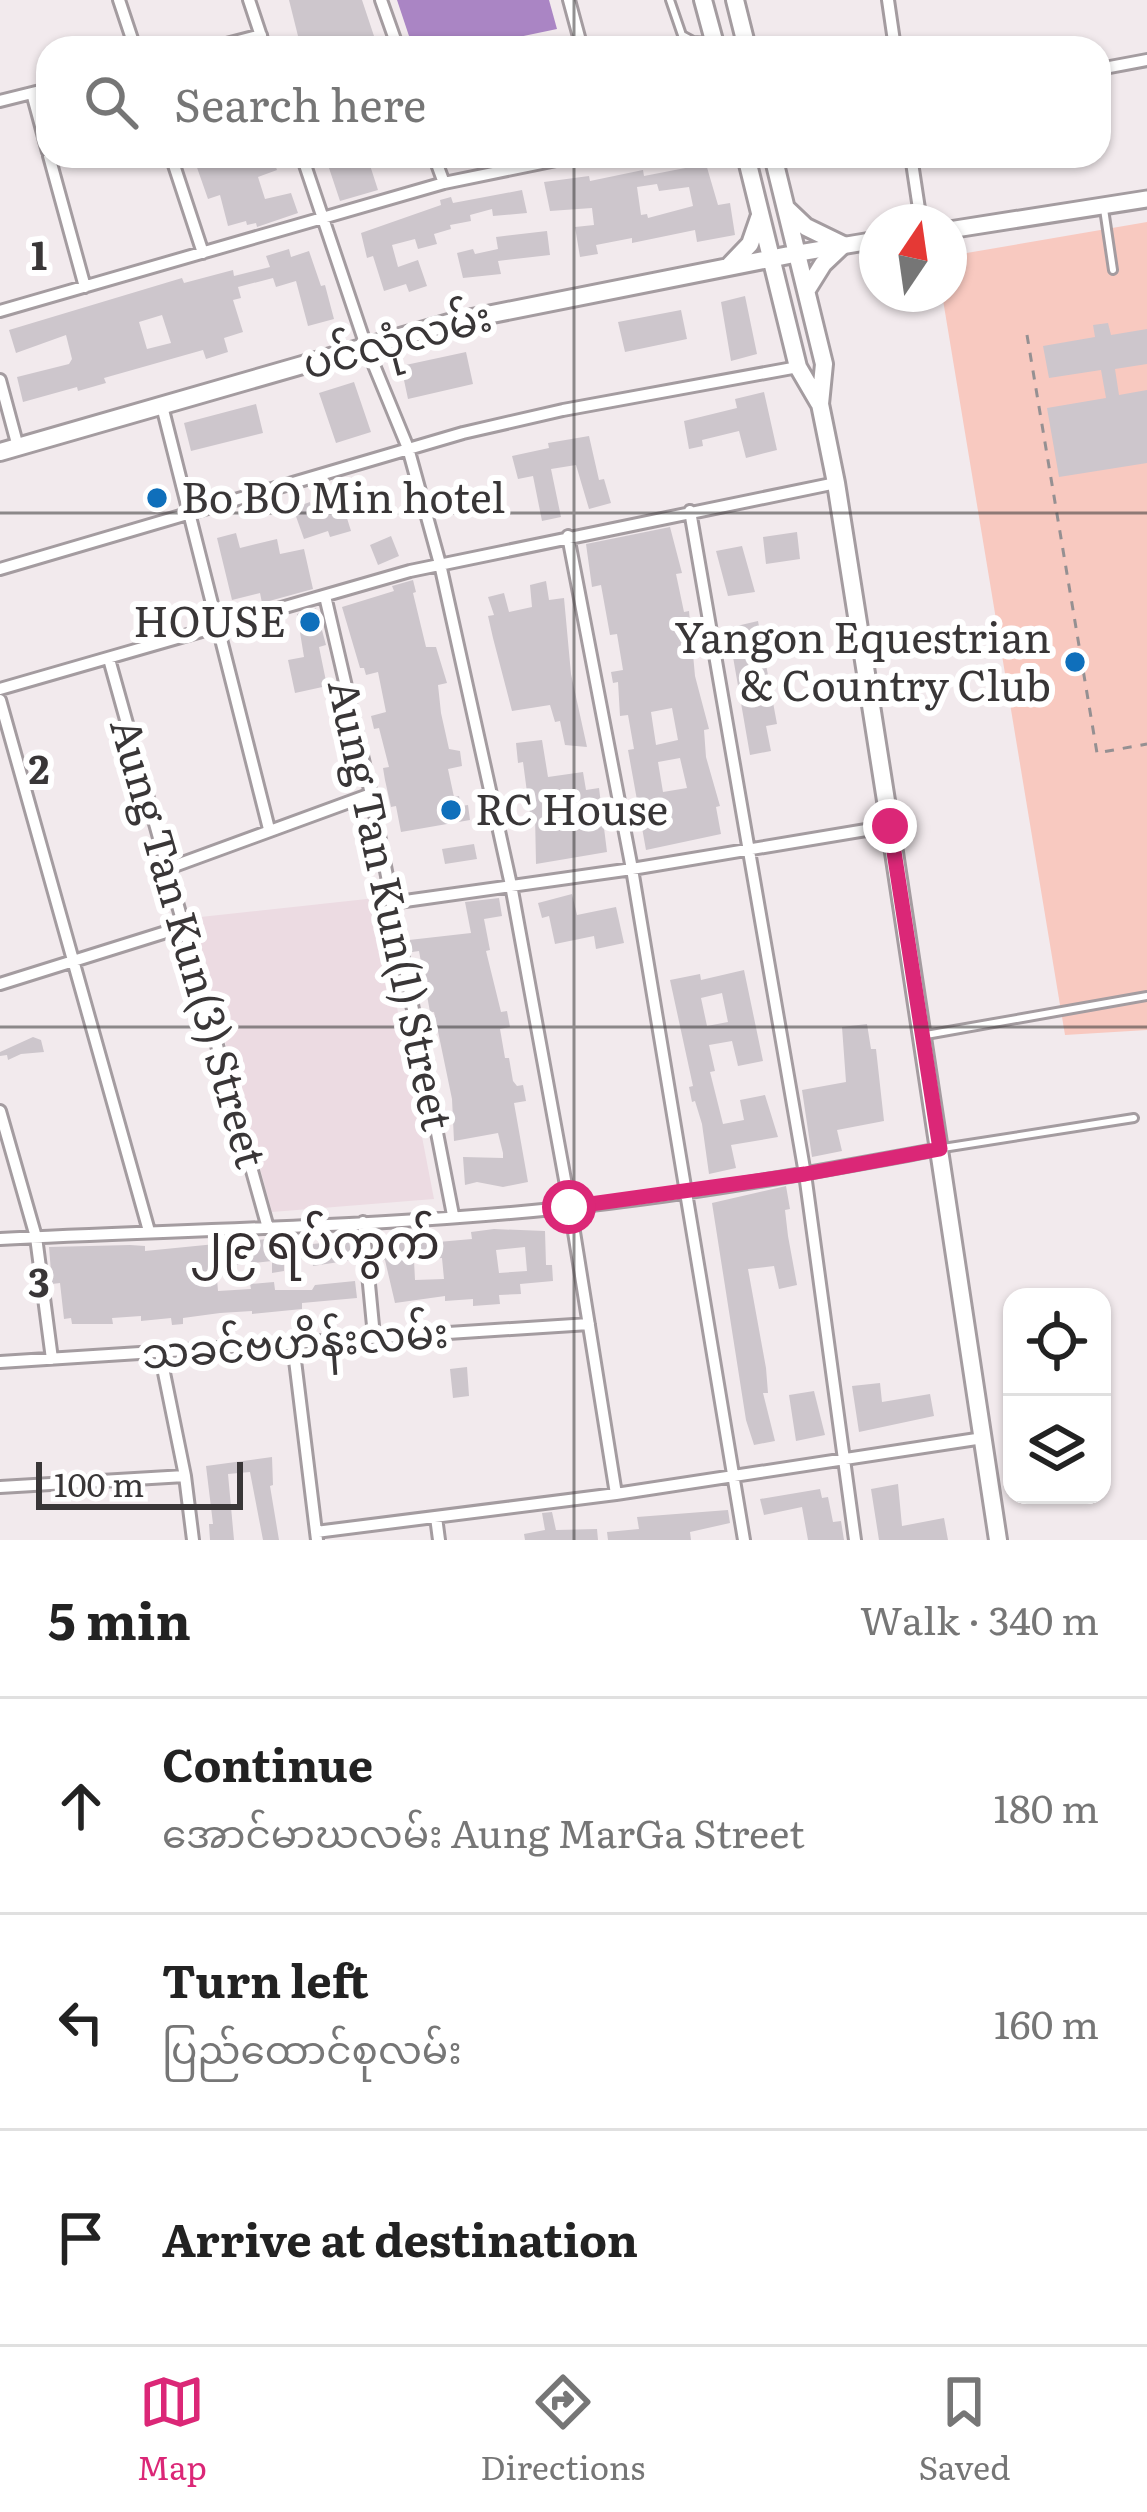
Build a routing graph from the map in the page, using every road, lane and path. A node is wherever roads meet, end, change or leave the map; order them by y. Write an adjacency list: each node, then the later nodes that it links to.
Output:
1 (119, 0): 9 (street)
2 (249, 0): 10 (street)
3 (381, 0): 11 (street)
4 (569, 0): 12 (street)
5 (670, 0): 13 (lane)
6 (703, 0): 14 (main road)
7 (735, 0): 15 (main road)
8 (892, 0): 16 (street)
9 (131, 36)
10 (261, 36)
11 (394, 36)
12 (578, 36)
13 (684, 36)
14 (713, 36)
15 (744, 36)
16 (895, 36)
17 (1147, 60): 18 (street)
18 (1111, 67)
19 (36, 92): 20 (street)
20 (32, 93): 21 (street); 22 (street)
21 (0, 101)
22 (36, 107)
23 (53, 168): 46 (street)
24 (174, 168): 41 (street)
25 (306, 168): 37 (street)
26 (438, 168): 31 (street)
27 (519, 168): 31 (street)
28 (749, 168): 36 (main road)
29 (776, 168): 35 (main road)
30 (913, 168): 33 (street)
31 (444, 184): 37 (street)
32 (1147, 199): 34 (main road)
33 (918, 204)
34 (1103, 206): 38 (main road); 45 (lane)
35 (785, 207): 40 (main road); 42 (main road)
36 (761, 211): 43 (main road); 44 (main road)
37 (322, 218): 41 (street); 51 (street)
38 (967, 227)
39 (859, 243): 40 (main road)
40 (843, 245): 42 (main road); 47 (main road)
41 (203, 254): 46 (street)
42 (799, 254): 43 (main road, ပင်လုံလမ်း); 47 (main road)
43 (772, 257): 44 (main road, ပင်လုံလမ်း); 48 (main road)
44 (729, 267): 48 (main road); 51 (main road, ပင်လုံလမ်း)
45 (1113, 271)
46 (85, 287): 49 (street)
47 (808, 288): 54 (main road)
48 (782, 293): 52 (main road)
49 (0, 310)
50 (1027, 335): 69 (path)
51 (366, 346): 55 (main road, ပင်လုံလမ်း); 56 (street)
52 (799, 367): 54 (main road); 56 (street)
53 (0, 380): 57 (street)
54 (820, 404): 58 (main road)
55 (162, 406): 57 (main road, ပင်လုံလမ်း); 60 (street)
56 (408, 448): 60 (street); 62 (street)
57 (9, 450)
58 (836, 483): 59 (street); 71 (main road)
59 (690, 511): 61 (street); 73 (street)
60 (190, 514): 63 (street); 65 (street)
61 (568, 536): 62 (street); 75 (street)
62 (440, 564): 64 (street); 76 (street)
63 (0, 569)
64 (325, 596): 65 (street); 70 (street, Aung Tan Kun(1) Street)
65 (220, 627): 66 (street); 72 (street)
66 (109, 659): 67 (street); 74 (street, Aung Tan Kun(3) Street)
67 (0, 689)
68 (0, 700): 79 (street)
69 (1147, 744)
70 (370, 794): 72 (street); 77 (street, Aung Tan Kun(1) Street)
71 (890, 826): 73 (street); 82 (main road)
72 (269, 829): 74 (street)
73 (748, 851): 75 (street); 86 (street)
74 (166, 868): 78 (street, Aung Tan Kun(3) Street)
75 (632, 869): 76 (street); 87 (street)
76 (511, 885): 77 (street); 88 (street)
77 (391, 902): 89 (street, Aung Tan Kun(1) Street)
78 (182, 927): 79 (street); 91 (street, Aung Tan Kun(3) Street)
79 (75, 960): 80 (street); 92 (street)
80 (0, 983)
81 (1147, 996): 82 (lane)
82 (922, 1036): 85 (main road)
83 (0, 1112): 93 (street)
84 (1134, 1118): 85 (lane)
85 (940, 1149): 86 (street); 101 (main road)
86 (805, 1174): 87 (street); 102 (street)
87 (688, 1191): 88 (street); 103 (street)
88 (569, 1207): 89 (street); 95 (street)
89 (453, 1215): 90 (street)
90 (363, 1222): 91 (street); 96 (street)
91 (268, 1228): 92 (street)
92 (149, 1232): 93 (street)
93 (36, 1237): 94 (street); 99 (street)
94 (0, 1239)
95 (590, 1324): 96 (street, သခင်ဗဟိန်းလမ်း); 106 (street)
96 (374, 1336): 97 (street, သခင်ဗဟိန်းလမ်း)
97 (293, 1344): 98 (street, သခင်ဗဟိန်းလမ်း); 108 (street)
98 (160, 1353): 99 (street, သခင်ဗဟိန်းလမ်း); 104 (street)
99 (52, 1359): 100 (street, သခင်ဗဟိန်းလမ်း)
100 (0, 1362)
101 (983, 1438): 102 (street); 113 (main road)
102 (842, 1460): 103 (street); 112 (street)
103 (734, 1475): 106 (street); 111 (street)
104 (185, 1476): 105 (street); 109 (street)
105 (0, 1487)
106 (616, 1494): 107 (street)
107 (436, 1517): 108 (street); 110 (street)
108 (316, 1536)
109 (194, 1540)
110 (439, 1540)
111 (744, 1540)
112 (855, 1540)
113 (998, 1540)

